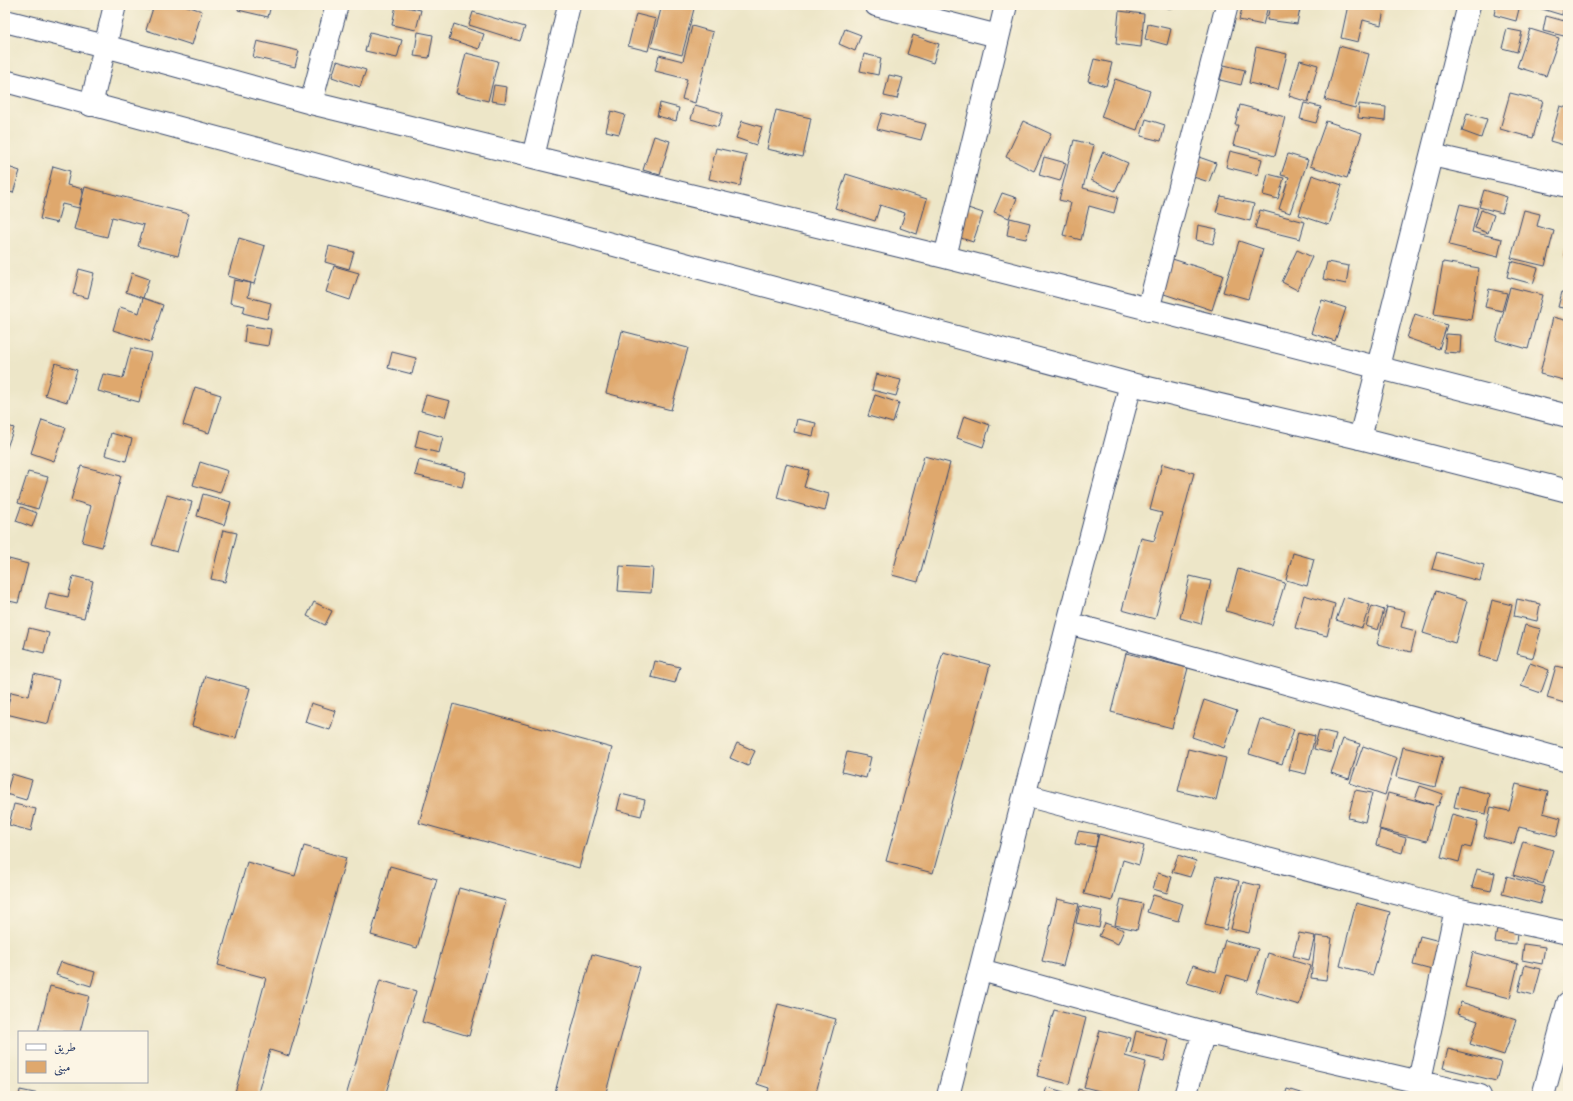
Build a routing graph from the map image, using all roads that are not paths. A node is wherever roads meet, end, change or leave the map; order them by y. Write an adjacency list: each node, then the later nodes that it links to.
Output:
1 (116, 5): 10 (street)
2 (337, 5): 12 (street)
3 (569, 5): 15 (street)
4 (876, 5): 9 (street)
5 (1006, 5): 9 (street)
6 (1227, 5): 18 (street)
7 (1469, 5): 14 (street)
8 (5, 21): 10 (street)
9 (998, 36): 17 (street)
10 (105, 46): 12 (street); 13 (street)
11 (5, 82): 13 (street)
12 (311, 103): 15 (street)
13 (91, 105): 20 (street)
14 (1432, 154): 16 (street); 19 (street)
15 (533, 157): 17 (street)
16 (1568, 186)
17 (945, 257): 18 (street)
18 (1148, 310): 19 (street)
19 (1378, 368): 21 (street); 22 (street)
20 (1131, 384): 22 (street); 24 (street)
21 (1568, 416)
22 (1360, 438): 23 (street)
23 (1568, 491)
24 (1068, 622): 25 (street); 26 (street)
25 (1568, 761)
26 (1025, 795): 27 (street); 29 (street)
27 (1456, 909): 28 (street); 32 (street)
28 (1568, 933)
29 (980, 970): 31 (street); 33 (street)
30 (1568, 1003): 36 (street)
31 (1204, 1032): 32 (street); 34 (street)
32 (1419, 1081): 35 (street)
33 (948, 1096)
34 (1185, 1096)
35 (1480, 1096)
36 (1543, 1096)

